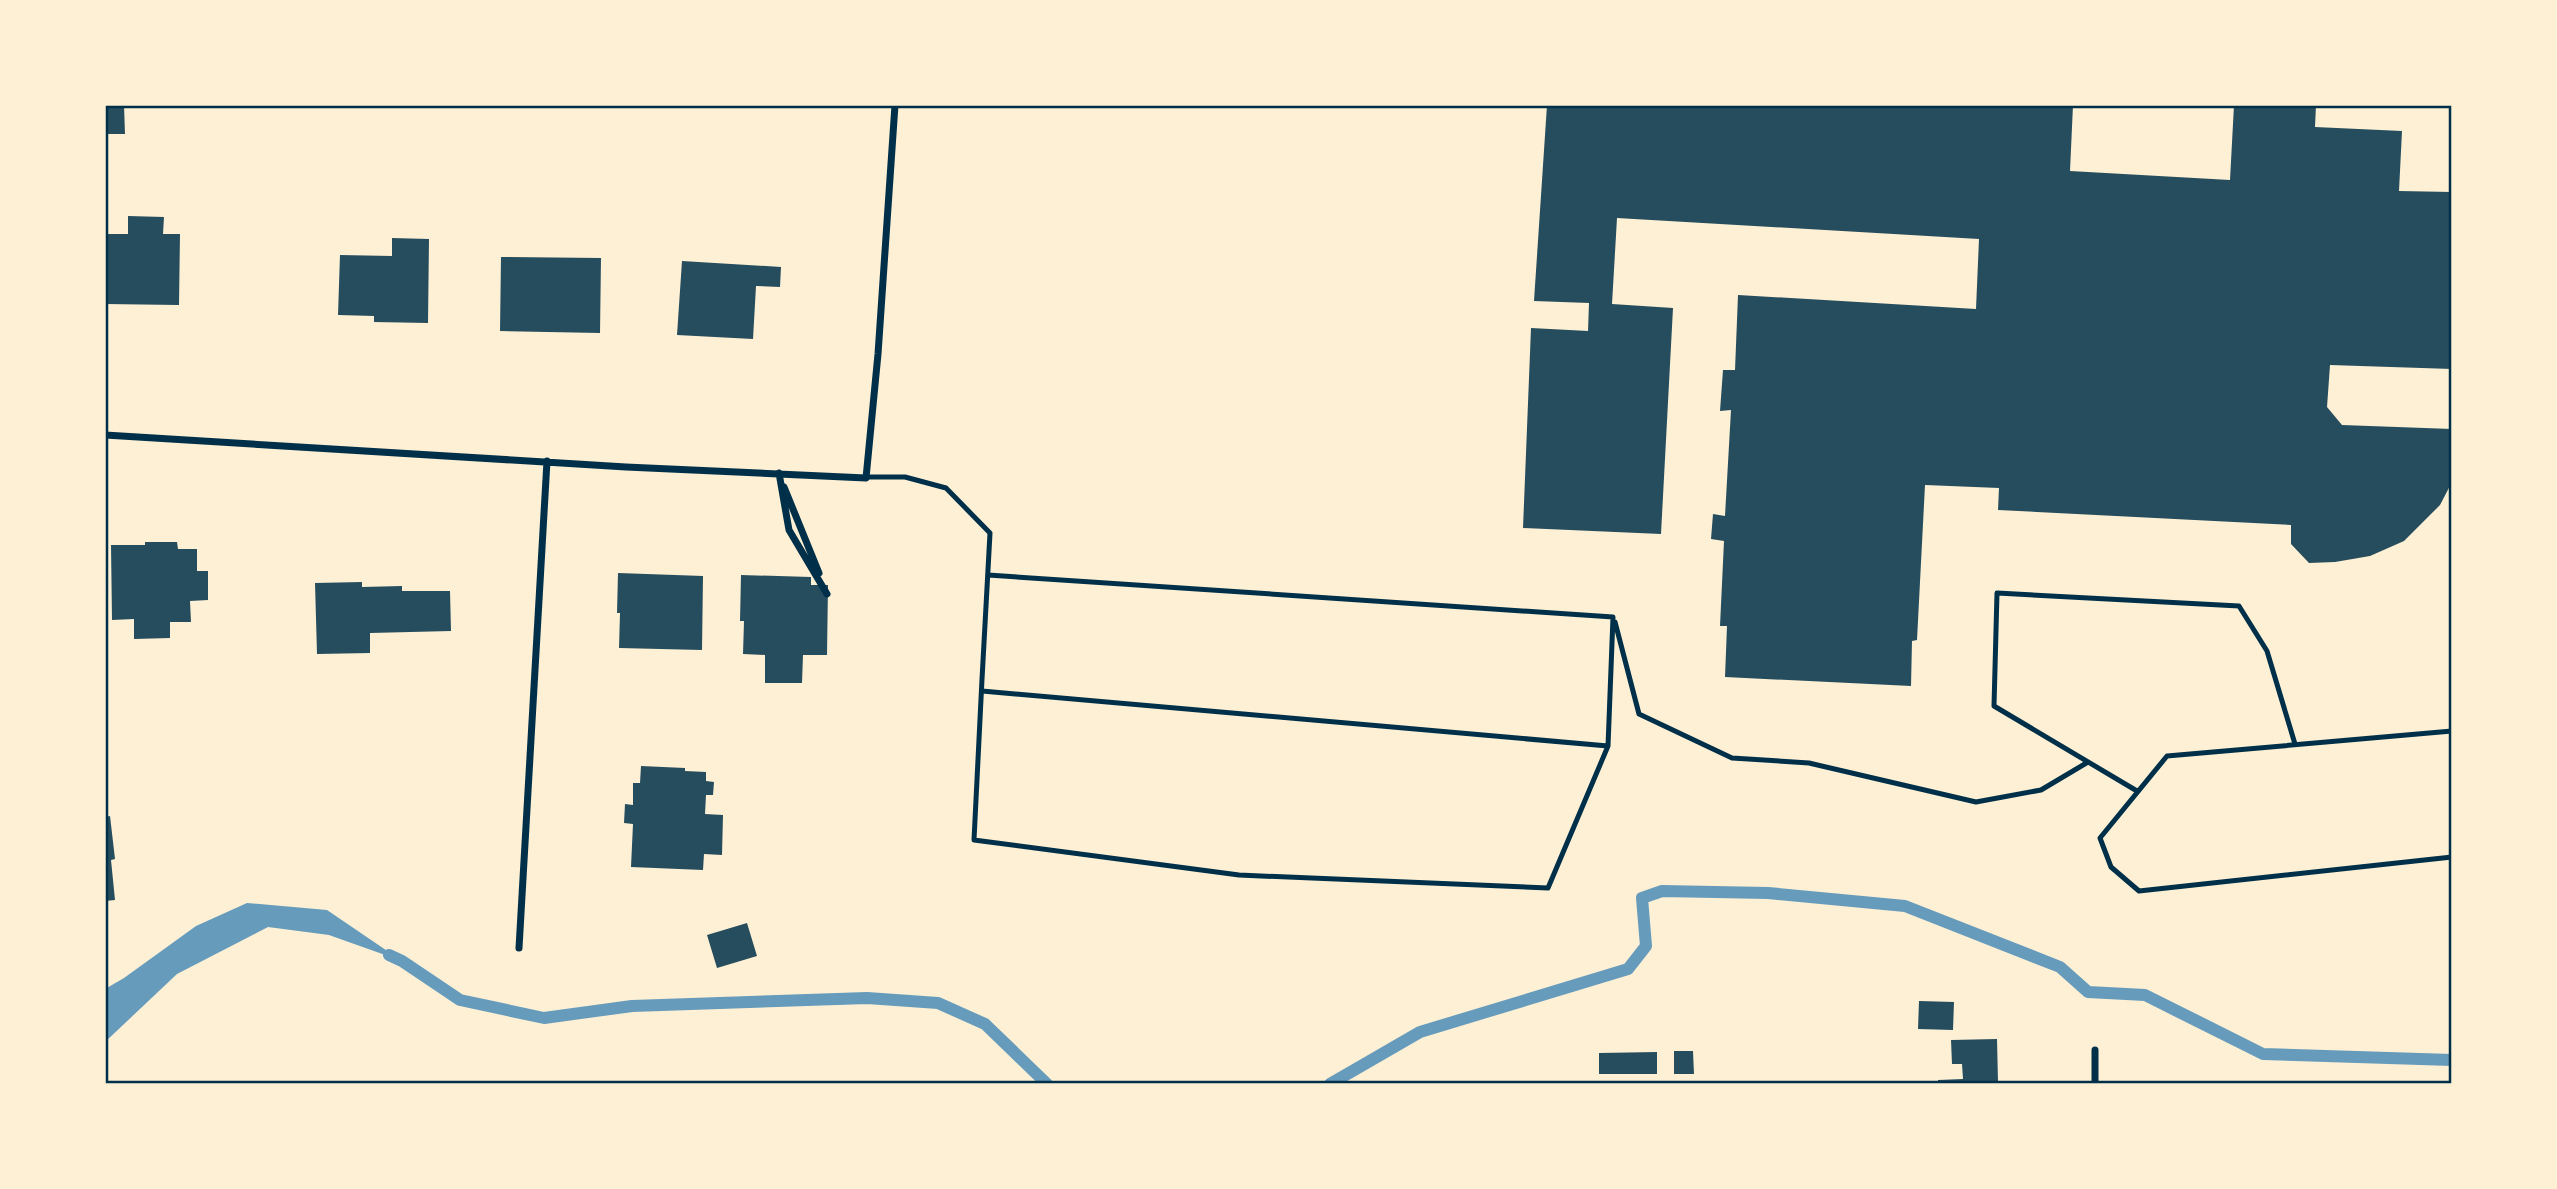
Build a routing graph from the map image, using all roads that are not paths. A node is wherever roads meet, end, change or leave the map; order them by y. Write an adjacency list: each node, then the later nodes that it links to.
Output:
1 (895, 105): 5 (street)
2 (105, 435): 3 (street)
3 (547, 461): 4 (street); 15 (street)
4 (779, 473): 4 (street); 5 (street)
5 (866, 477): 6 (lane)
6 (988, 575): 7 (lane); 8 (lane)
7 (1613, 617): 11 (lane); 12 (lane)
8 (982, 691): 11 (lane); 11 (lane)
9 (2452, 731): 10 (lane)
10 (2295, 744): 12 (lane); 13 (lane)
11 (1608, 746)
12 (2088, 762): 13 (lane)
13 (2137, 791): 14 (lane)
14 (2452, 857)
15 (519, 947)
16 (2095, 1050): 17 (street)
17 (2095, 1084)

